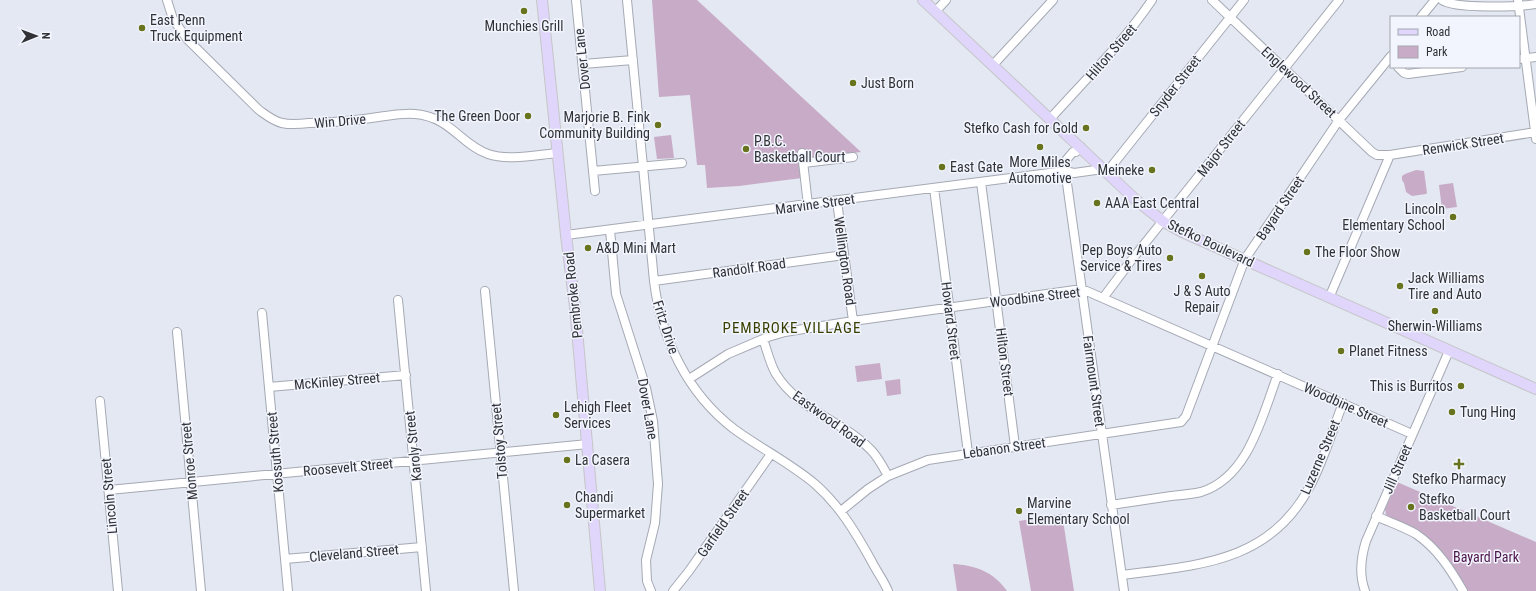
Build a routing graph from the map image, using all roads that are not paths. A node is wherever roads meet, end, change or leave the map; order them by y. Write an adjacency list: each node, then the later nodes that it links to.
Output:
1 (167, 0): 34 (street, Win Drive)
2 (542, 0): 34 (main road, Pembroke Road)
3 (576, 0): 25 (street, Dover Lane)
4 (627, 0): 24 (street, Fritz Drive)
5 (923, 0): 16 (main road, Stefko Boulevard)
6 (946, 0): 16 (street)
7 (1053, 0): 26 (street)
8 (1152, 0): 30 (street, Hilton Street)
9 (1212, 0): 19 (street, Englewood Street)
10 (1244, 0): 19 (street, Snyder Street)
11 (1339, 0): 29 (street, Major Street)
12 (1435, 0): 17 (street)
13 (1442, 0): 14 (street)
14 (1519, 3): 15 (street); 18 (street)
15 (1536, 4)
16 (935, 12): 26 (main road, Stefko Boulevard)
17 (1422, 16)
18 (1520, 16)
19 (1230, 17): 29 (street, Englewood Street); 43 (street, Snyder Street)
20 (1520, 17): 23 (street)
21 (1536, 57): 23 (street)
22 (1390, 58): 31 (street, Bayard Street)
23 (1523, 59): 32 (street)
24 (633, 60): 25 (street); 40 (street, Fritz Drive)
25 (583, 64): 42 (street, Dover Lane)
26 (993, 65): 30 (main road, Stefko Boulevard)
27 (1399, 68): 28 (street)
28 (1454, 68)
29 (1284, 69): 31 (street, Englewood Street); 49 (street, Major Street)
30 (1050, 119): 33 (main road, Stefko Boulevard)
31 (1339, 120): 36 (street, Englewood Street); 54 (street, Bayard Street)
32 (1536, 135): 36 (street, Renwick Street)
33 (1079, 150): 41 (street); 43 (main road, Stefko Boulevard)
34 (557, 153): 52 (main road, Pembroke Road)
35 (802, 154): 39 (street)
36 (1390, 155): 59 (street)
37 (853, 157): 39 (street)
38 (682, 163): 40 (street)
39 (804, 163): 48 (street)
40 (643, 166): 42 (street); 50 (street, Fritz Drive)
41 (1065, 170): 43 (street, Marvine Street); 44 (street, Marvine Street); 56 (street, Fairmount Street)
42 (593, 171): 46 (street, Dover Lane)
43 (1105, 171): 49 (main road, Stefko Boulevard)
44 (982, 182): 45 (street, Marvine Street); 61 (street, Hilton Street)
45 (934, 188): 47 (street, Marvine Street); 62 (street, Howard Street)
46 (595, 191)
47 (837, 201): 48 (street, Marvine Street); 53 (street, Wellington Road)
48 (808, 205): 50 (street, Marvine Street)
49 (1164, 222): 54 (main road, Stefko Boulevard); 58 (street, Major Street)
50 (648, 225): 51 (street, Marvine Street); 55 (street, Fritz Drive)
51 (610, 230): 52 (street, Marvine Street); 101 (street, Dover Lane)
52 (566, 235): 79 (main road, Pembroke Road)
53 (844, 255): 55 (street, Randolf Road); 64 (street, Wellington Road)
54 (1245, 260): 59 (main road, Stefko Boulevard); 67 (street, Bayard Street)
55 (654, 281): 71 (street, Fritz Drive)
56 (1082, 289): 58 (street, Woodbine Street); 61 (street, Woodbine Street); 77 (street, Fairmount Street)
57 (485, 291): 81 (street, Tolstoy Street)
58 (1103, 298): 67 (street, Woodbine Street)
59 (1329, 298): 68 (main road, Stefko Boulevard)
60 (398, 300): 70 (street, Karoly Street)
61 (997, 301): 62 (street, Woodbine Street); 80 (street, Hilton Street)
62 (950, 308): 64 (street, Woodbine Street); 82 (street, Howard Street)
63 (262, 313): 72 (street, Kossuth Street)
64 (853, 321): 66 (street, Woodbine Street)
65 (177, 332): 87 (street, Monroe Street)
66 (764, 340): 71 (street, Woodbine Street); 86 (street, Eastwood Road)
67 (1212, 346): 69 (street, Woodbine Street); 76 (street, Bayard Street)
68 (1449, 352): 73 (main road, Stefko Boulevard); 78 (street, Jill Street)
69 (1278, 374): 75 (street, Woodbine Street); 89 (street)
70 (406, 375): 72 (street, McKinley Street); 84 (street, Karoly Street)
71 (689, 379): 83 (street, Fritz Drive)
72 (269, 387): 85 (street, Kossuth Street)
73 (1536, 389)
74 (100, 402): 88 (street, Lincoln Street)
75 (1343, 403): 78 (street, Woodbine Street); 94 (street, Luzerne Street)
76 (1181, 422): 77 (street, Lebanon Street)
77 (1102, 434): 80 (street, Lebanon Street); 89 (street, Fairmount Street)
78 (1412, 434): 91 (street, Jill Street)
79 (588, 444): 81 (street, Roosevelt Street); 100 (main road, Pembroke Road)
80 (1015, 446): 82 (street, Lebanon Street)
81 (500, 452): 84 (street, Roosevelt Street); 99 (street, Tolstoy Street)
82 (968, 453): 86 (street, Lebanon Street)
83 (771, 454): 90 (street, Fritz Drive); 102 (street, Garfield Street)
84 (414, 461): 85 (street, Roosevelt Street); 92 (street, Karoly Street)
85 (277, 474): 87 (street, Roosevelt Street); 93 (street, Kossuth Street)
86 (888, 476): 90 (street, Lebanon Street)
87 (190, 482): 88 (street, Roosevelt Street); 96 (street, Monroe Street)
88 (109, 490): 95 (street, Lincoln Street)
89 (1111, 505): 94 (street, Fairmount Street)
90 (841, 511): 103 (street, Fritz Drive)
91 (1376, 516): 105 (street, Jill Street); 106 (street)
92 (422, 547): 93 (street, Cleveland Street); 98 (street, Karoly Street)
93 (285, 559): 97 (street, Kossuth Street)
94 (1122, 575): 104 (street, Fairmount Street)
95 (118, 591)
96 (201, 591)
97 (288, 591)
98 (426, 591)
99 (514, 591)
100 (600, 591)
101 (651, 591)
102 (673, 591)
103 (888, 591)
104 (1124, 591)
105 (1365, 591)
106 (1463, 591)

